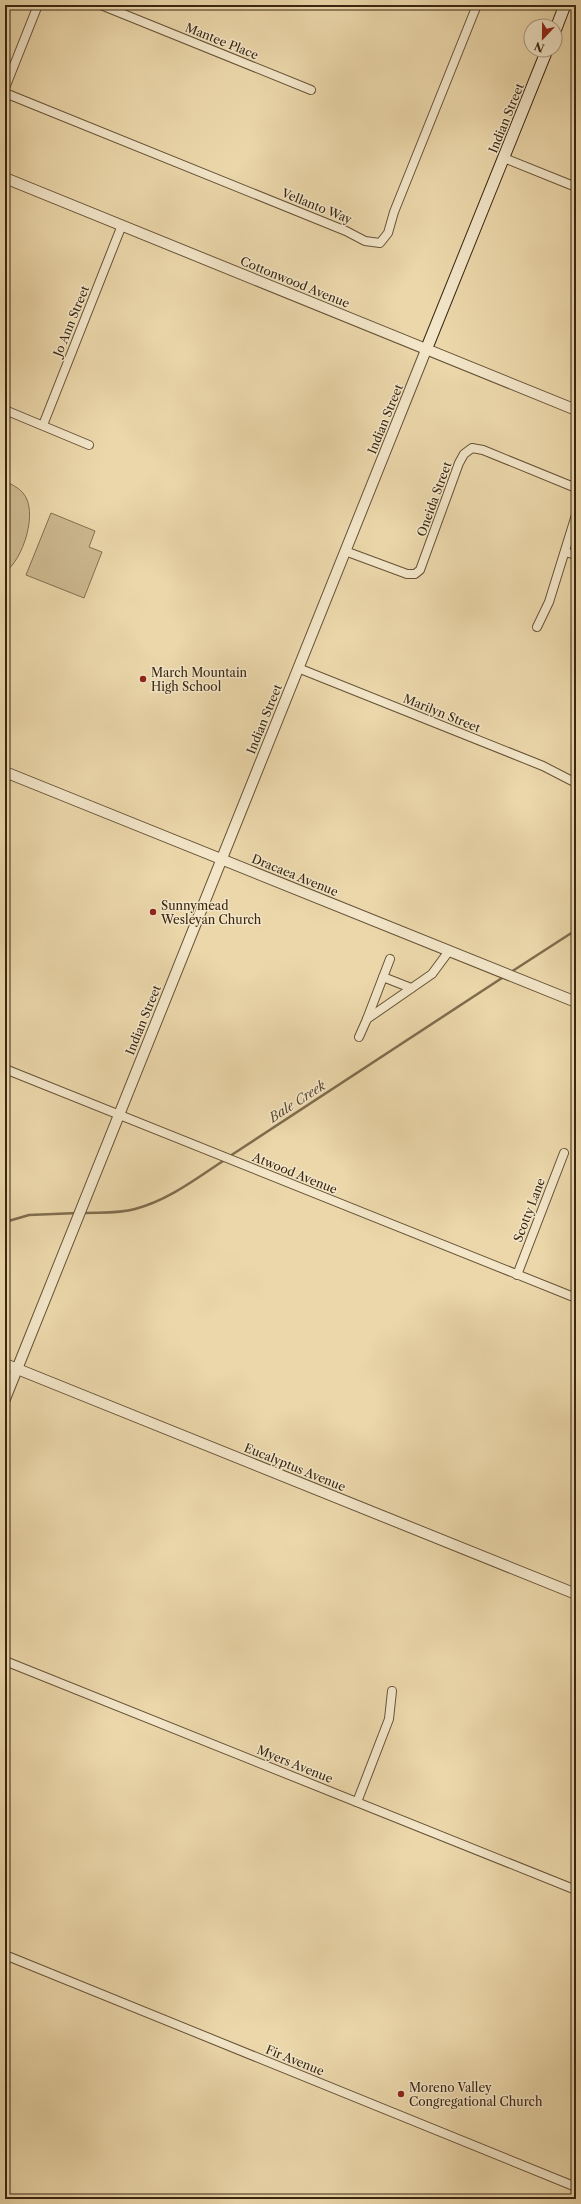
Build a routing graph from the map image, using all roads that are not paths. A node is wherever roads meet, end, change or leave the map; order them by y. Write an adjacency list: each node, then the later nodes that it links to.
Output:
1 (38, 5): 7 (street)
2 (101, 5): 8 (street, Mantee Place)
3 (477, 5): 9 (street, Vellanto Way)
4 (565, 5): 5 (main road)
5 (560, 18)
6 (544, 58): 10 (main road, Indian Street)
7 (5, 88)
8 (311, 90)
9 (5, 93)
10 (504, 158): 12 (street); 14 (main road, Indian Street)
11 (5, 178): 13 (street, Cottonwood Avenue)
12 (576, 187)
13 (122, 225): 14 (street, Cottonwood Avenue); 17 (street, Jo Ann Street)
14 (426, 350): 16 (street, Cottonwood Avenue); 21 (street, Indian Street)
15 (5, 410): 17 (street)
16 (576, 410)
17 (42, 425): 18 (street)
18 (89, 445)
19 (576, 488): 21 (street, Oneida Street)
20 (576, 515): 22 (street)
21 (345, 551): 25 (street, Indian Street)
22 (564, 552): 23 (street); 24 (street)
23 (576, 555)
24 (537, 627)
25 (298, 668): 27 (street, Marilyn Street); 28 (street, Indian Street)
26 (5, 772): 28 (street, Dracaea Avenue)
27 (576, 783)
28 (221, 859): 29 (street, Dracaea Avenue); 37 (street, Indian Street)
29 (450, 950): 32 (street); 33 (street, Dracaea Avenue)
30 (390, 959): 31 (street)
31 (383, 977): 32 (street); 34 (street)
32 (411, 988): 34 (street)
33 (576, 1002)
34 (367, 1019): 35 (street)
35 (359, 1037)
36 (5, 1068): 37 (street, Atwood Avenue)
37 (119, 1115): 39 (street, Atwood Avenue); 42 (street, Indian Street)
38 (564, 1154): 39 (street, Scotty Lane)
39 (517, 1275): 40 (street, Atwood Avenue)
40 (576, 1298)
41 (5, 1364): 42 (street, Eucalyptus Avenue)
42 (17, 1369): 43 (street, Indian Street); 44 (street, Eucalyptus Avenue)
43 (5, 1398)
44 (576, 1594)
45 (5, 1661): 47 (street, Myers Avenue)
46 (392, 1691): 47 (street)
47 (357, 1802): 48 (street, Myers Avenue)
48 (576, 1890)
49 (5, 1955): 50 (street, Fir Avenue)
50 (576, 2187)

